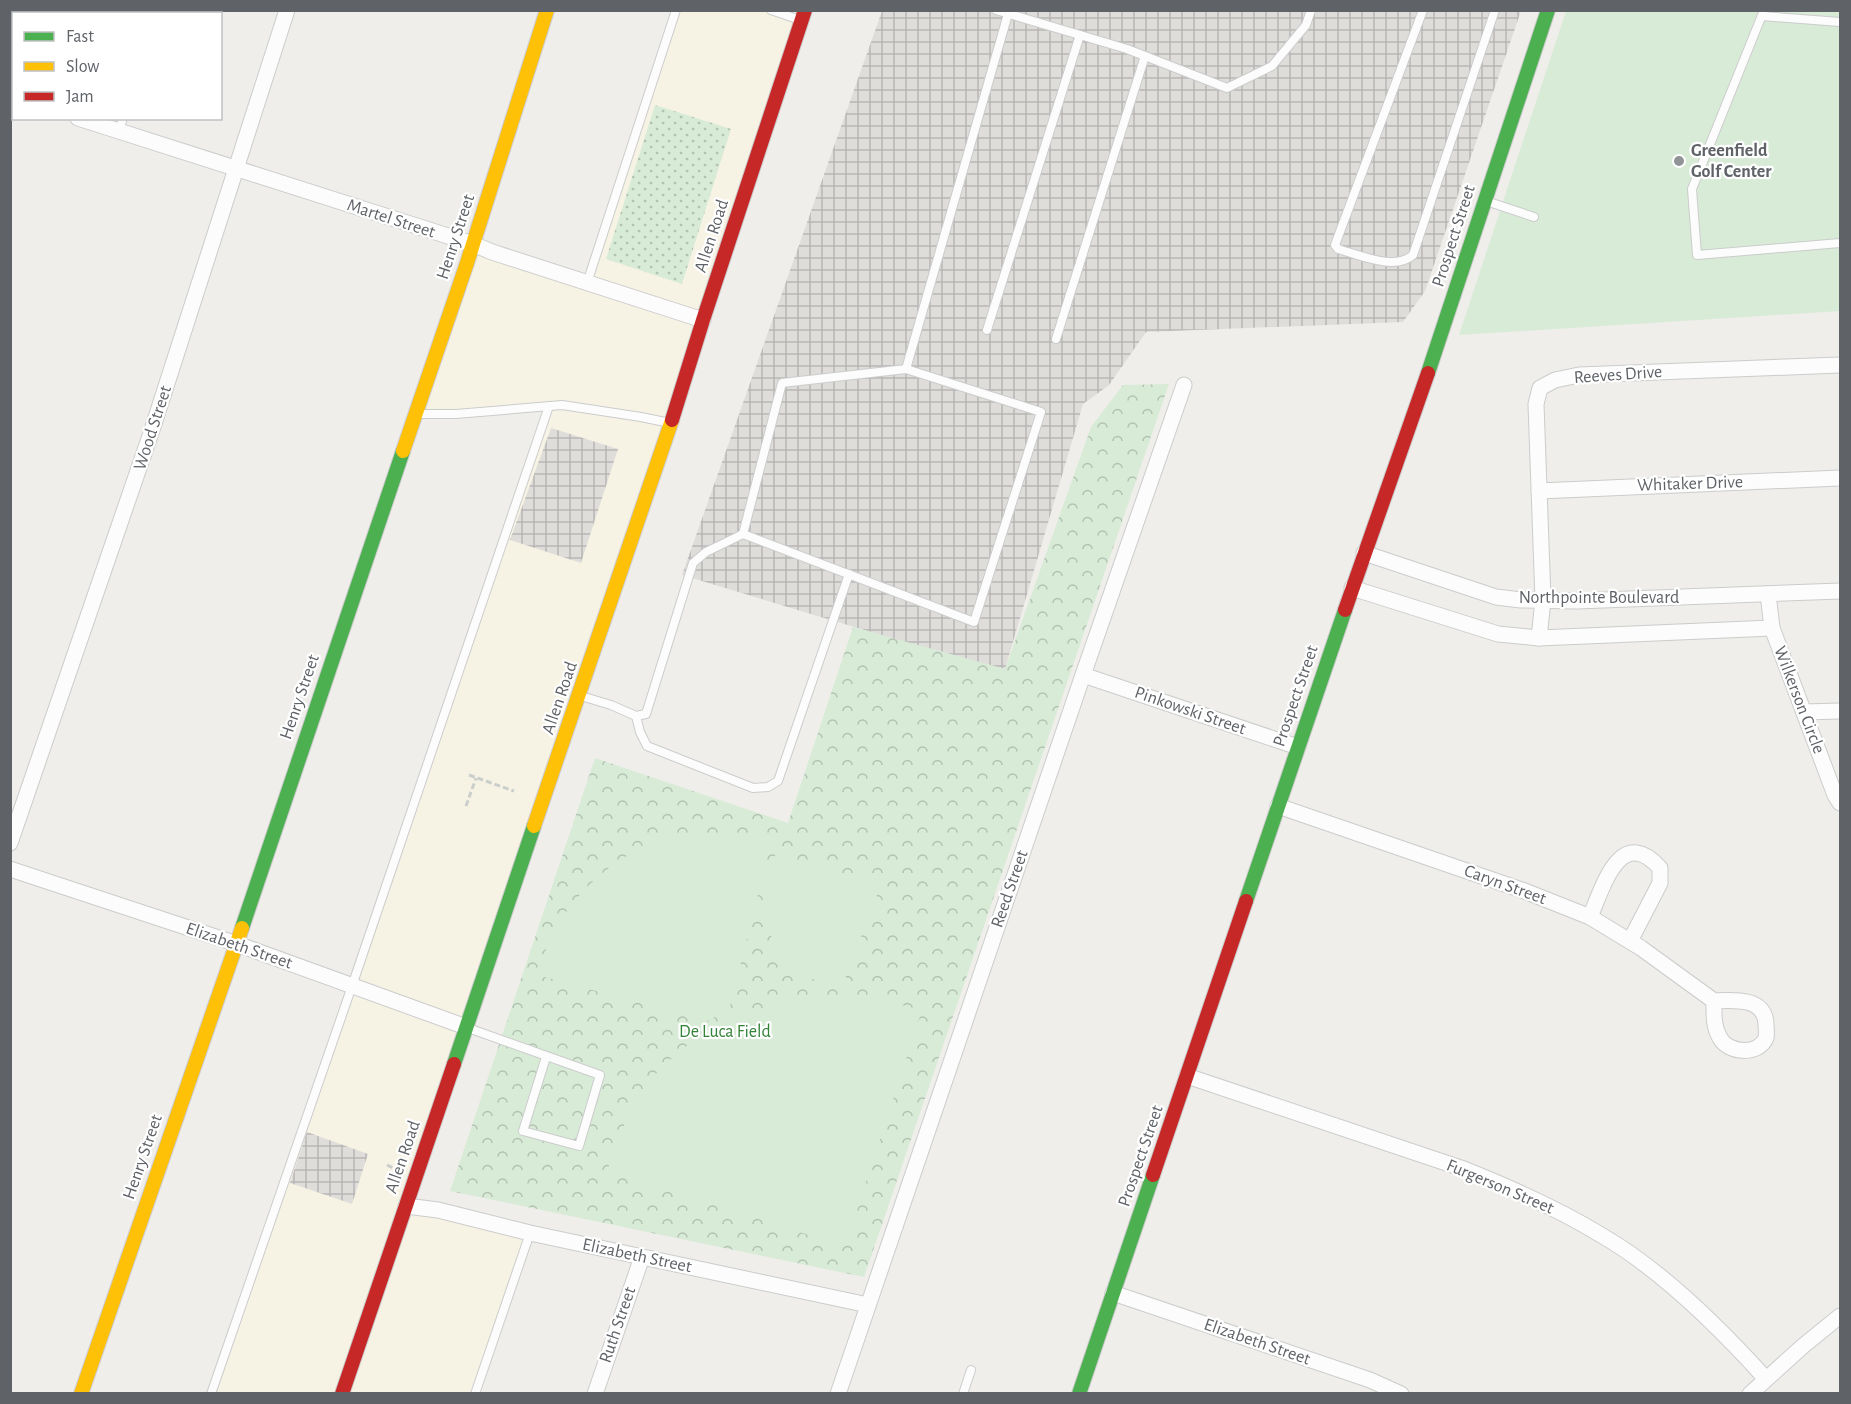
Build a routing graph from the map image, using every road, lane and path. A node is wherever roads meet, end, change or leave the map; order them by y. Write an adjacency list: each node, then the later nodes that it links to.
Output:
1 (287, 10): 18 (street, Wood Street)
2 (547, 10): 22 (street, Henry Street)
3 (676, 10): 23 (lane)
4 (771, 10): 12 (lane)
5 (996, 10): 11 (lane)
6 (1311, 10): 15 (lane)
7 (1423, 10): 8 (lane)
8 (1495, 10)
9 (1548, 10): 19 (street, Prospect Street)
10 (1763, 13): 13 (lane); 21 (lane)
11 (1008, 14): 14 (lane); 28 (lane)
12 (803, 15): 24 (street, Allen Road)
13 (1840, 22)
14 (1080, 35): 15 (lane); 25 (lane)
15 (1145, 56): 26 (lane)
16 (90, 120): 17 (street, Martel Street)
17 (121, 125): 18 (street, Martel Street)
18 (236, 170): 22 (street, Martel Street); 56 (street, Wood Street)
19 (1484, 201): 20 (lane); 36 (street, Prospect Street)
20 (1534, 217)
21 (1840, 243)
22 (473, 244): 23 (street, Martel Street); 31 (street, Henry Street)
23 (587, 283): 24 (street, Martel Street)
24 (703, 321): 32 (street, Allen Road)
25 (987, 330)
26 (1056, 339)
27 (1840, 365): 34 (street, Reeves Drive)
28 (906, 369): 35 (lane); 37 (lane)
29 (1184, 385): 44 (street, Reed Street)
30 (549, 406): 31 (lane); 32 (lane); 61 (lane)
31 (415, 414): 60 (street, Henry Street)
32 (671, 423): 45 (street, Allen Road)
33 (1840, 478): 34 (street, Whitaker Drive)
34 (1539, 491): 41 (street, Reeves Drive)
35 (743, 534): 37 (lane); 48 (lane)
36 (1364, 553): 38 (street, Prospect Street); 41 (street, Northpointe Boulevard)
37 (849, 574): 48 (lane)
38 (1352, 588): 43 (street, Northpointe Boulevard); 49 (street, Prospect Street)
39 (1840, 591): 40 (street, Northpointe Boulevard)
40 (1768, 594): 41 (street, Northpointe Boulevard); 42 (street, Wilkerson Circle)
41 (1542, 600): 43 (street, Reeves Drive)
42 (1772, 628): 43 (street, Northpointe Boulevard); 47 (street, Wilkerson Circle)
43 (1539, 638)
44 (1083, 675): 49 (street, Pinkowski Street); 72 (street, Reed Street)
45 (580, 695): 48 (lane); 63 (street, Allen Road)
46 (1840, 711): 47 (street)
47 (1804, 712): 53 (street, Wilkerson Circle)
48 (636, 716)
49 (1298, 747): 55 (street, Prospect Street)
50 (469, 775): 51 (path)
51 (476, 778): 52 (path); 54 (path)
52 (514, 791)
53 (1840, 802)
54 (466, 806)
55 (1278, 806): 58 (street, Caryn Street); 65 (street, Prospect Street)
56 (10, 843)
57 (10, 869): 60 (street, Elizabeth Street)
58 (1590, 917): 59 (street, Caryn Street); 59 (street)
59 (1630, 941): 62 (street, Caryn Street)
60 (237, 944): 61 (street, Elizabeth Street); 76 (street, Henry Street)
61 (352, 986): 63 (street, Elizabeth Street); 77 (lane)
62 (1714, 1001)
63 (466, 1027): 64 (lane); 68 (street, Allen Road)
64 (546, 1057): 64 (lane)
65 (1187, 1076): 71 (street, Prospect Street); 75 (street, Furgerson Street)
66 (387, 1165): 67 (path)
67 (393, 1168)
68 (406, 1206): 69 (street, Elizabeth Street); 78 (street, Allen Road)
69 (530, 1233): 70 (street, Elizabeth Street); 79 (lane)
70 (642, 1257): 72 (street, Elizabeth Street); 80 (street, Ruth Street)
71 (1113, 1293): 83 (street, Prospect Street); 84 (street, Elizabeth Street)
72 (868, 1305): 81 (street, Reed Street)
73 (1840, 1316): 75 (street)
74 (971, 1370): 82 (lane)
75 (1766, 1379): 85 (street)
76 (81, 1394)
77 (211, 1394)
78 (342, 1394)
79 (475, 1394)
80 (595, 1394)
81 (838, 1394)
82 (963, 1394)
83 (1079, 1394)
84 (1401, 1394)
85 (1750, 1394)

